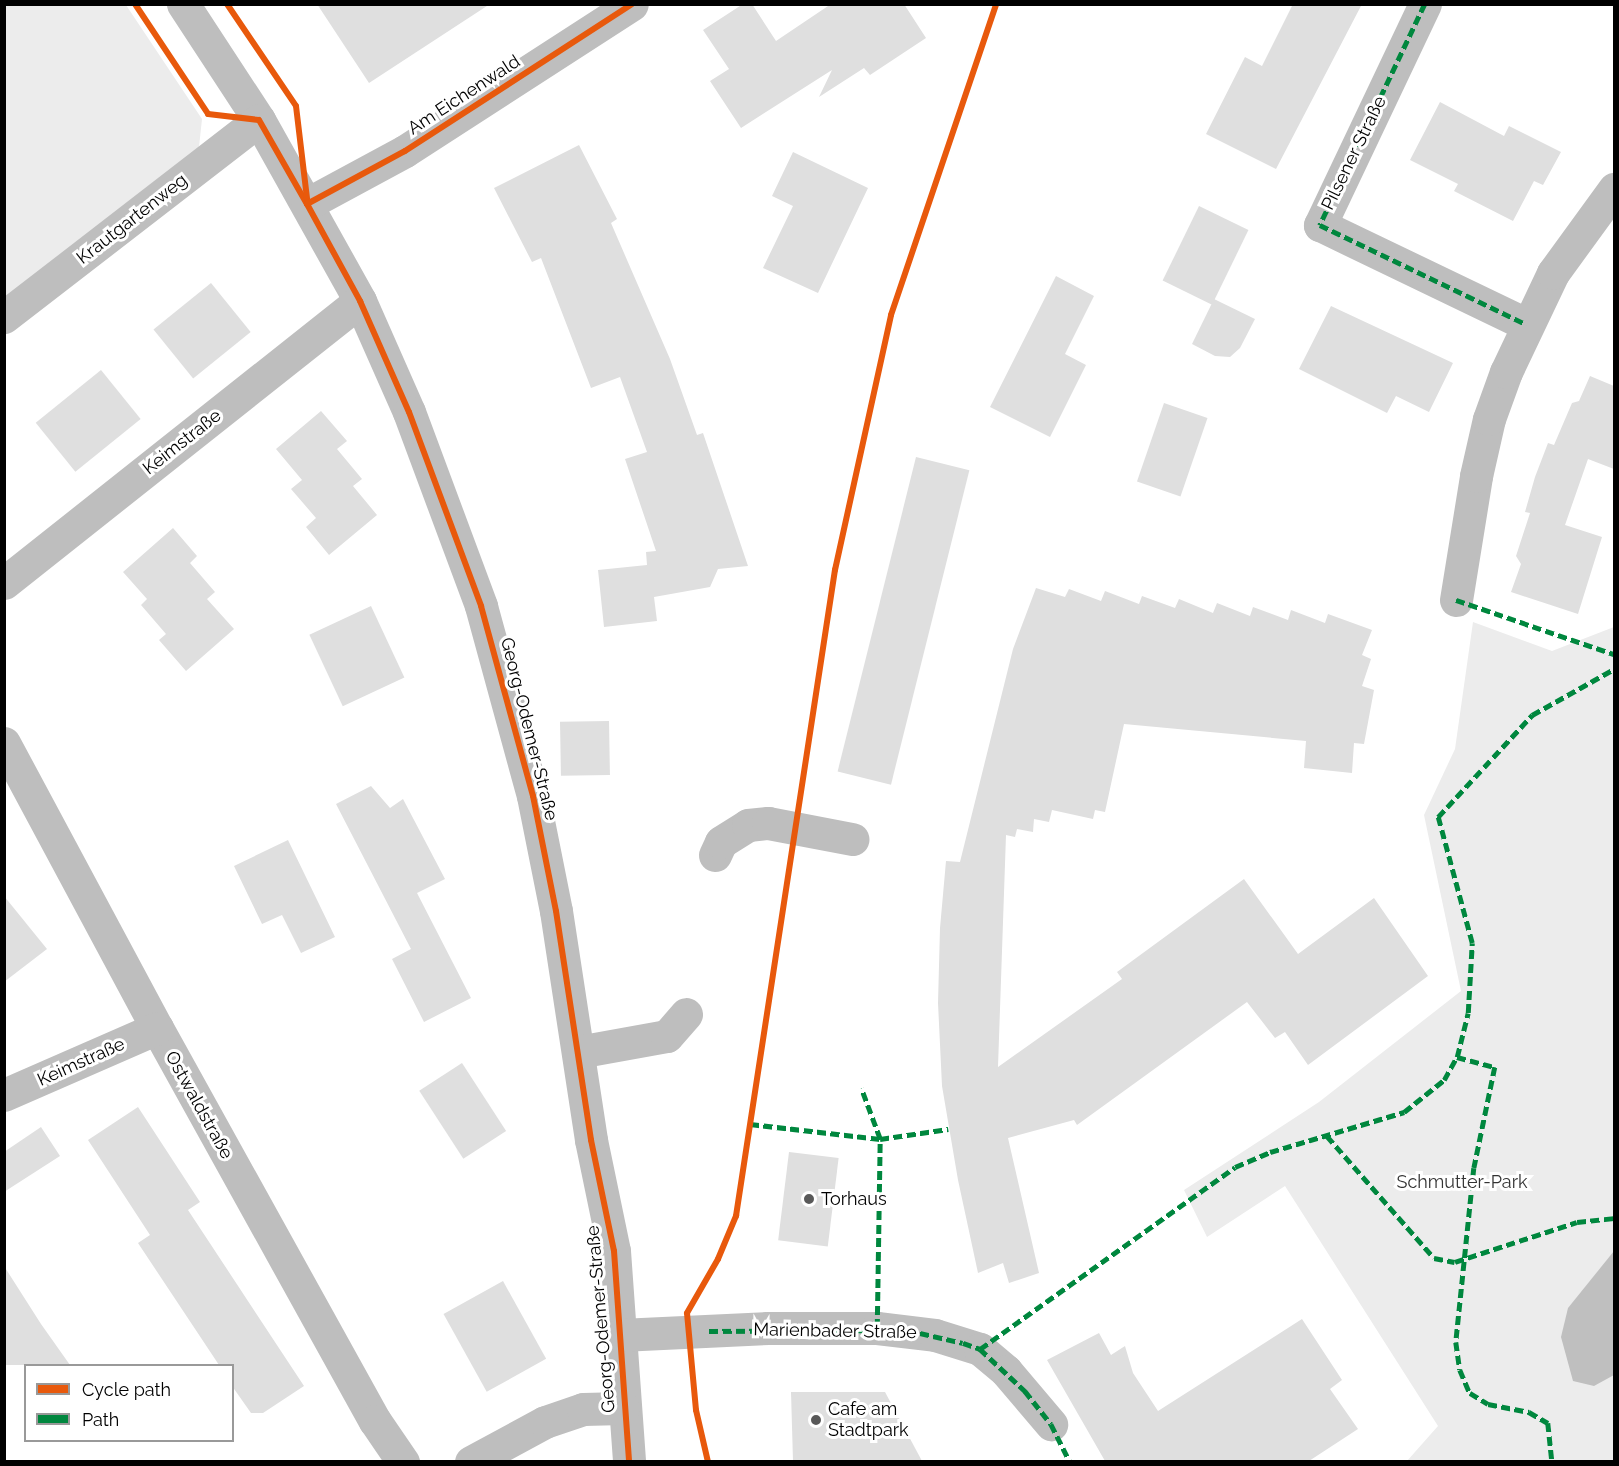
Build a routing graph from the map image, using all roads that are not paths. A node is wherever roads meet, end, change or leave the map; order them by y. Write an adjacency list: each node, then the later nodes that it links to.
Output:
1 (183, 4): 4 (street, Georg-Odemer-Straße)
2 (632, 4): 6 (street, Am Eichenwald)
3 (1425, 4): 9 (street, Pilsener Straße)
4 (259, 120): 6 (street, Georg-Odemer-Straße); 8 (street, Krautgartenweg)
5 (1614, 189): 9 (street)
6 (308, 204): 7 (street, Georg-Odemer-Straße)
7 (360, 301): 10 (street, Keimstraße); 17 (street, Georg-Odemer-Straße)
8 (4, 317)
9 (1526, 324): 11 (street)
10 (4, 583)
11 (1456, 600)
12 (4, 743): 16 (street, Ostwaldstraße)
13 (852, 839): 14 (street)
14 (715, 855)
15 (686, 1014): 17 (street)
16 (157, 1028): 18 (street, Keimstraße); 22 (street, Ostwaldstraße)
17 (578, 1052): 19 (street, Georg-Odemer-Straße)
18 (4, 1095)
19 (620, 1335): 20 (street, Georg-Odemer-Straße); 21 (street, Marienbader Straße)
20 (623, 1408): 23 (street); 24 (street, Georg-Odemer-Straße)
21 (1051, 1424)
22 (403, 1461)
23 (471, 1461)
24 (629, 1461)

